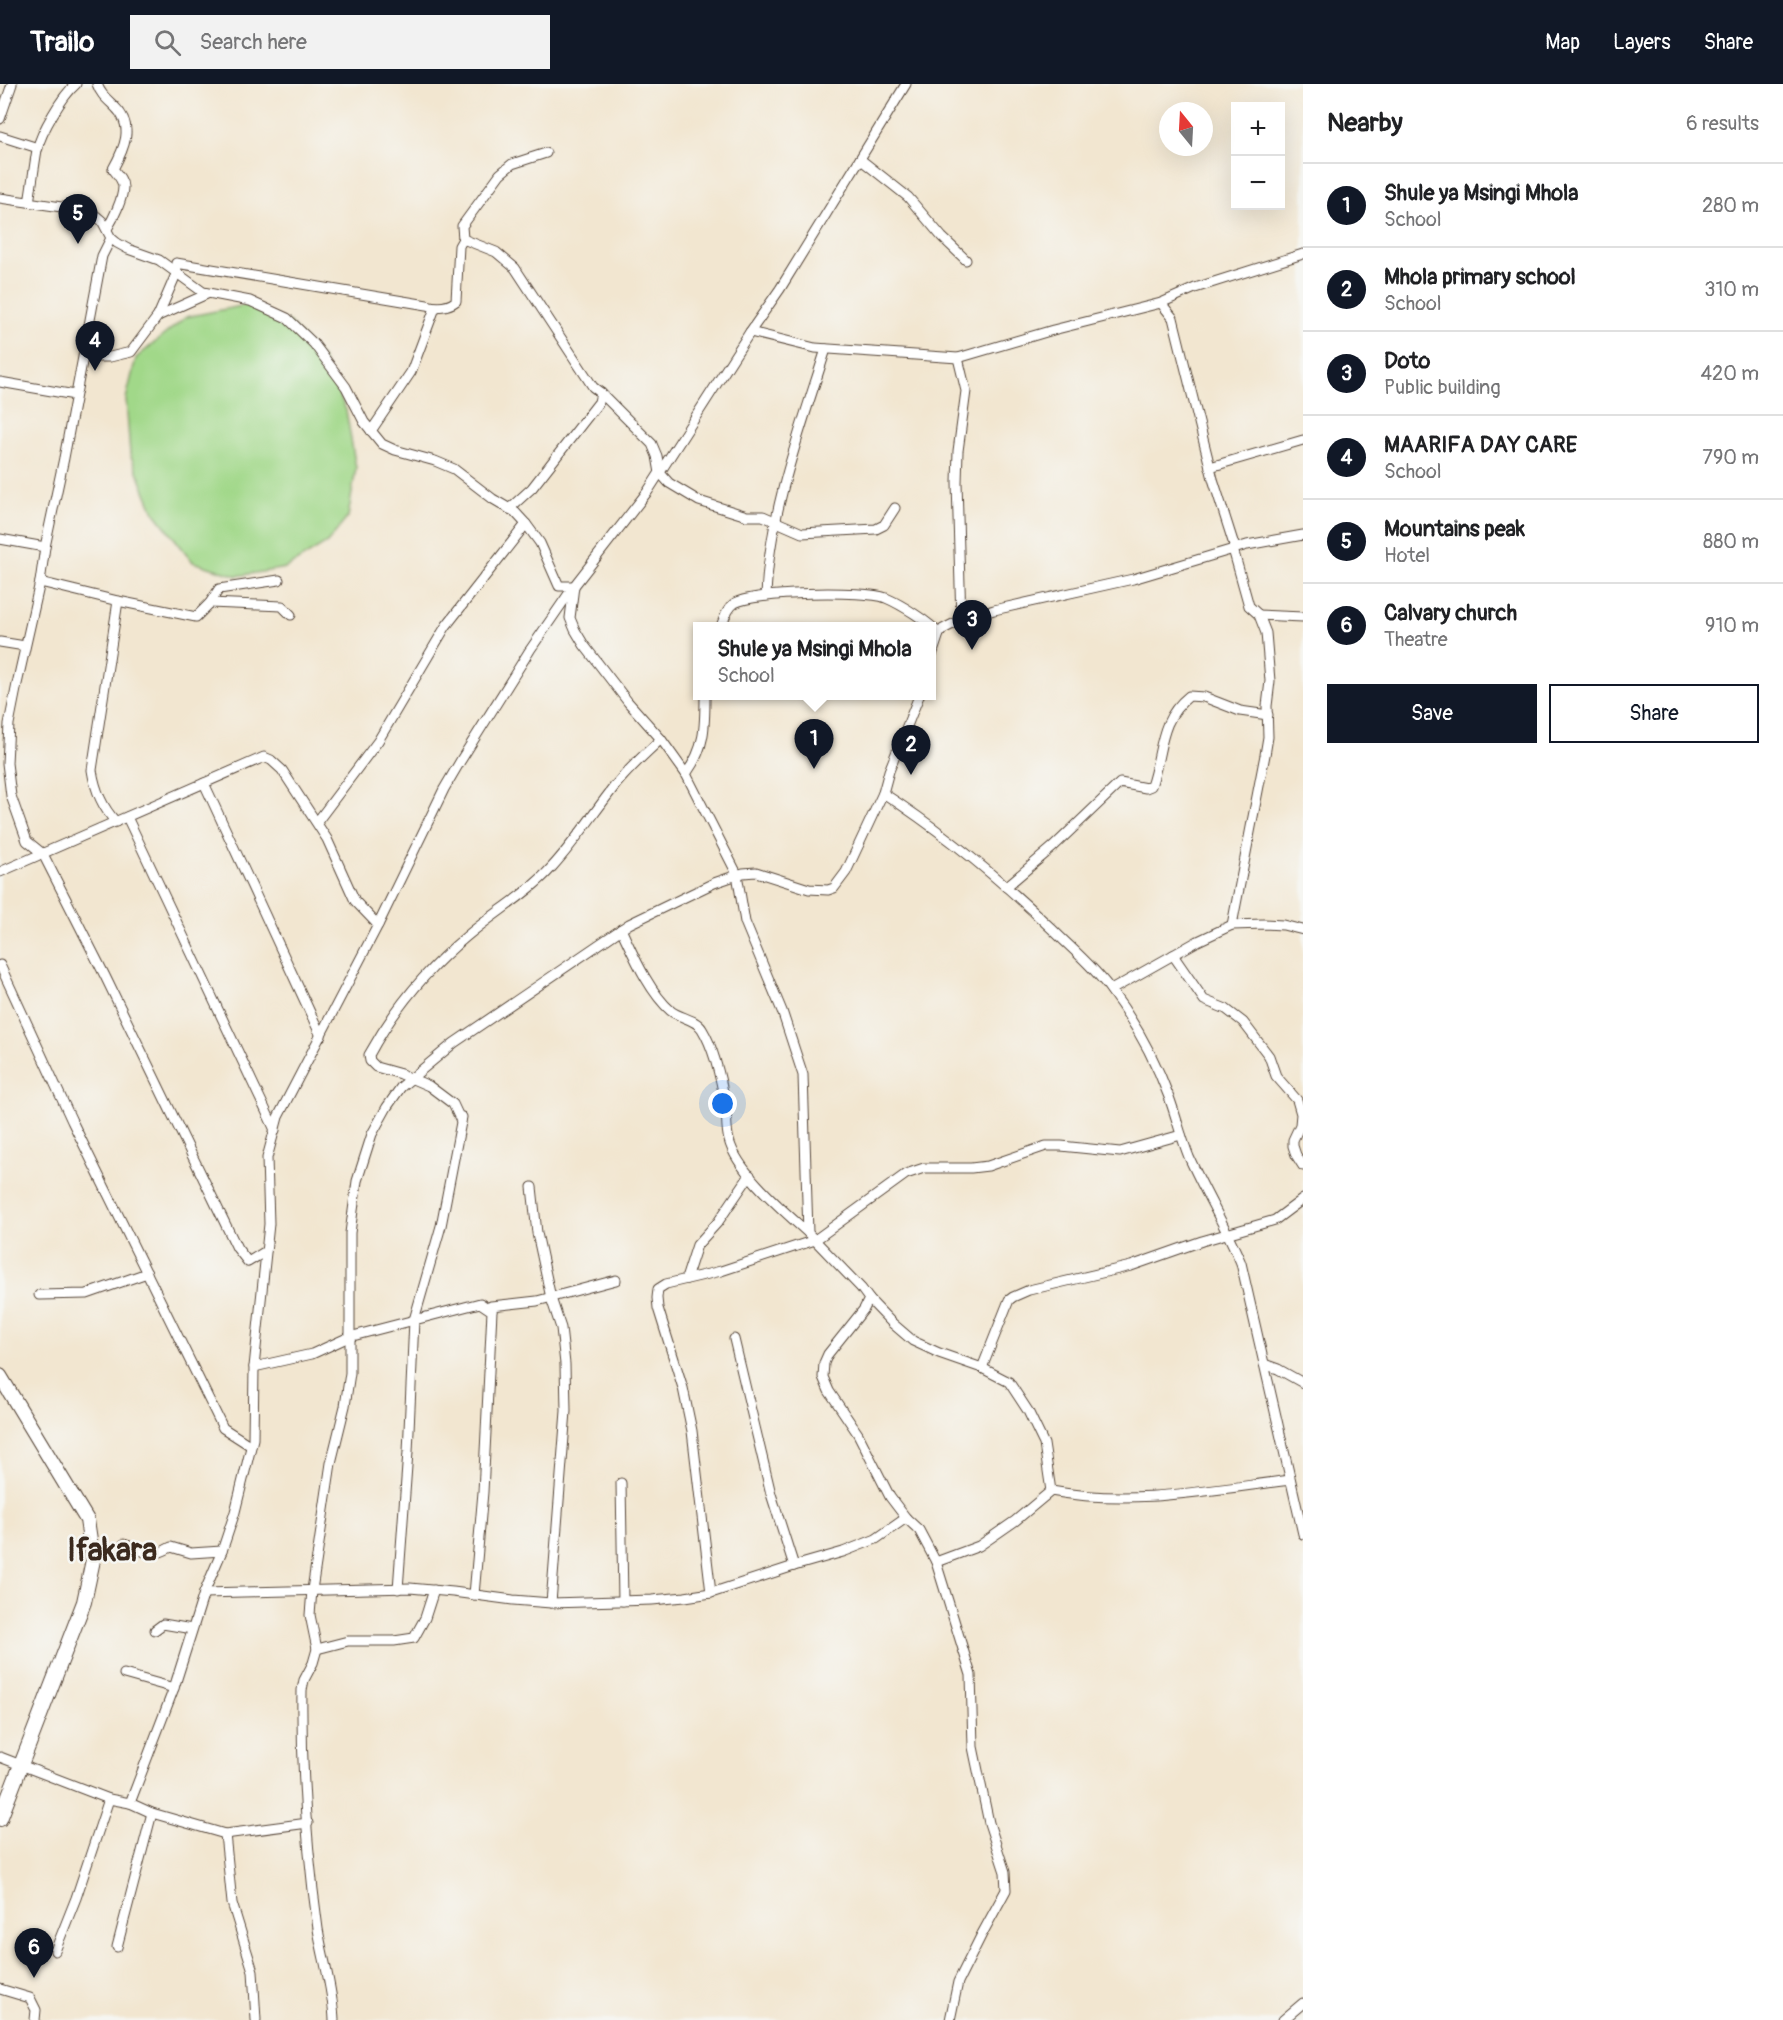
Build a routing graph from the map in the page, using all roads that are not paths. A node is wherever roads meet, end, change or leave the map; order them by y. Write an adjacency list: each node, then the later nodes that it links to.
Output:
1 (12, 84): 5 (street)
2 (76, 84): 7 (street)
3 (97, 84): 12 (street)
4 (906, 84): 9 (street)
5 (0, 119)
6 (0, 136): 7 (street)
7 (38, 148): 11 (street)
8 (546, 153): 13 (street)
9 (860, 159): 15 (street); 21 (street)
10 (0, 198): 11 (street)
11 (29, 202): 12 (street)
12 (109, 234): 16 (street); 23 (street)
13 (463, 240): 19 (street); 26 (street)
14 (1303, 254): 18 (street)
15 (966, 260)
16 (176, 268): 17 (street); 19 (street); 20 (street)
17 (207, 294): 20 (street); 28 (street)
18 (1161, 303): 24 (street); 30 (street)
19 (435, 308): 28 (street)
20 (159, 316): 23 (street)
21 (750, 332): 22 (street); 31 (street)
22 (826, 349): 24 (street); 34 (street)
23 (84, 357): 27 (street)
24 (958, 358): 49 (street)
25 (0, 382): 27 (street)
26 (601, 393): 31 (street); 33 (street)
27 (75, 395): 38 (street)
28 (371, 431): 33 (street)
29 (1303, 440): 30 (street)
30 (1210, 467): 39 (street)
31 (660, 473): 34 (street); 42 (street)
32 (895, 508): 34 (street)
33 (510, 509): 35 (street)
34 (775, 520): 43 (street)
35 (526, 524): 42 (street); 66 (street)
36 (1303, 535): 39 (street)
37 (0, 538): 38 (street)
38 (45, 547): 41 (street)
39 (1234, 549): 47 (street); 49 (street)
40 (279, 580): 45 (street)
41 (40, 582): 44 (street); 56 (street)
42 (574, 586): 60 (street); 72 (street)
43 (766, 596): 50 (street); 51 (street)
44 (118, 601): 45 (street); 65 (street)
45 (210, 603): 46 (street)
46 (291, 615)
47 (1259, 615): 48 (street); 59 (street)
48 (1303, 617)
49 (961, 620): 53 (street)
50 (724, 622)
51 (927, 622)
52 (936, 630): 53 (street)
53 (939, 634): 55 (street)
54 (0, 642): 56 (street)
55 (936, 643)
56 (25, 646): 67 (street)
57 (705, 700): 61 (street)
58 (917, 700): 63 (street)
59 (1268, 715): 70 (street); 73 (street)
60 (661, 739): 61 (street); 80 (street)
61 (686, 774): 69 (street)
62 (204, 783): 64 (street); 66 (street); 79 (street)
63 (883, 793): 69 (street); 70 (street)
64 (127, 817): 65 (street); 81 (street)
65 (116, 822): 67 (street)
66 (317, 822): 72 (street)
67 (43, 854): 68 (street); 89 (street)
68 (0, 872)
69 (738, 874): 74 (street); 88 (street)
70 (1006, 887): 78 (street)
71 (1303, 919): 75 (street)
72 (378, 925): 79 (street)
73 (1232, 925): 75 (street); 76 (street)
74 (621, 929): 80 (street); 84 (street)
75 (1302, 930)
76 (1173, 955): 78 (street); 83 (street)
77 (0, 965): 90 (street)
78 (1111, 990): 82 (street)
79 (321, 1036): 81 (street)
80 (412, 1078): 97 (street); 98 (street)
81 (275, 1130): 89 (street)
82 (1181, 1135): 87 (street); 88 (street)
83 (1303, 1166)
84 (750, 1175): 88 (street); 91 (street)
85 (532, 1187): 94 (street)
86 (1303, 1199): 87 (street)
87 (1229, 1233): 100 (street); 102 (street)
88 (811, 1236): 91 (street); 95 (street)
89 (266, 1251): 101 (street)
90 (147, 1273): 93 (street); 105 (street)
91 (686, 1279): 119 (street)
92 (616, 1280): 94 (street)
93 (39, 1295)
94 (551, 1298): 96 (street); 122 (street)
95 (869, 1299): 102 (street); 109 (street)
96 (492, 1311): 97 (street); 120 (street)
97 (414, 1320): 98 (street); 115 (street)
98 (349, 1337): 101 (street); 116 (street)
99 (734, 1339): 114 (street)
100 (1264, 1364): 104 (street); 106 (street)
101 (254, 1367): 105 (street)
102 (982, 1368): 108 (street)
103 (0, 1376): 129 (main road)
104 (1303, 1383)
105 (251, 1446): 112 (street)
106 (1290, 1480): 108 (street); 110 (street)
107 (621, 1483): 121 (street)
108 (1051, 1491): 113 (street)
109 (906, 1518): 113 (street); 114 (street)
110 (1303, 1534)
111 (124, 1545): 112 (street)
112 (222, 1551): 118 (street)
113 (936, 1562): 144 (street)
114 (794, 1566): 119 (street)
115 (398, 1589): 116 (street); 117 (street)
116 (312, 1590): 118 (street); 125 (street)
117 (434, 1590): 120 (street); 125 (street)
118 (204, 1593): 123 (street)
119 (711, 1593): 121 (street)
120 (474, 1595): 122 (street)
121 (623, 1601): 122 (street)
122 (551, 1603)
123 (192, 1629): 124 (street); 127 (street)
124 (155, 1630)
125 (317, 1648): 135 (street)
126 (124, 1674): 127 (street)
127 (174, 1688): 132 (street)
128 (0, 1757): 129 (street)
129 (22, 1765): 130 (main road); 131 (street)
130 (4, 1793): 134 (main road)
131 (109, 1799): 132 (street); 138 (street)
132 (130, 1803): 133 (street)
133 (152, 1813): 136 (street); 137 (street)
134 (0, 1820)
135 (308, 1823): 136 (street); 143 (street)
136 (225, 1834): 142 (street)
137 (117, 1947)
138 (55, 1951)
139 (0, 1989): 141 (street)
140 (1303, 2003): 145 (street)
141 (35, 2020)
142 (256, 2020)
143 (334, 2020)
144 (950, 2020)
145 (1283, 2020)

